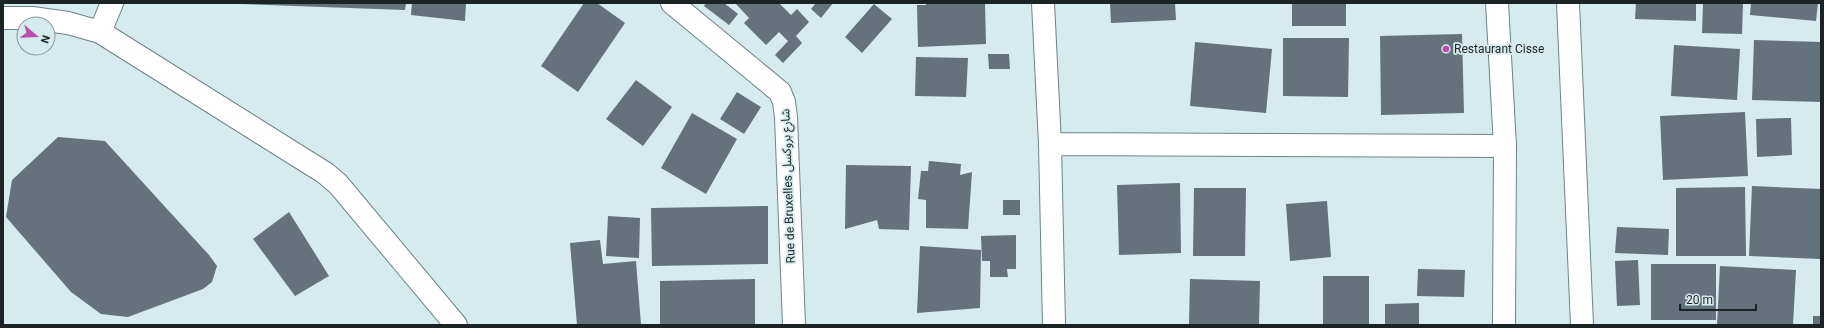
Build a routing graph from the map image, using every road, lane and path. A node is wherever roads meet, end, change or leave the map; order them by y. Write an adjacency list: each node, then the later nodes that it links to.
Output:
1 (112, 3): 7 (street)
2 (672, 3): 11 (street, Rue de Bruxelles شارع بروكسل)
3 (1043, 3): 8 (street)
4 (1497, 3): 9 (street)
5 (1568, 3): 14 (street)
6 (3, 18): 7 (street)
7 (100, 32): 10 (street)
8 (1050, 144): 9 (street); 12 (street)
9 (1505, 146): 13 (street)
10 (456, 325)
11 (794, 325)
12 (1054, 325)
13 (1504, 325)
14 (1582, 325)

